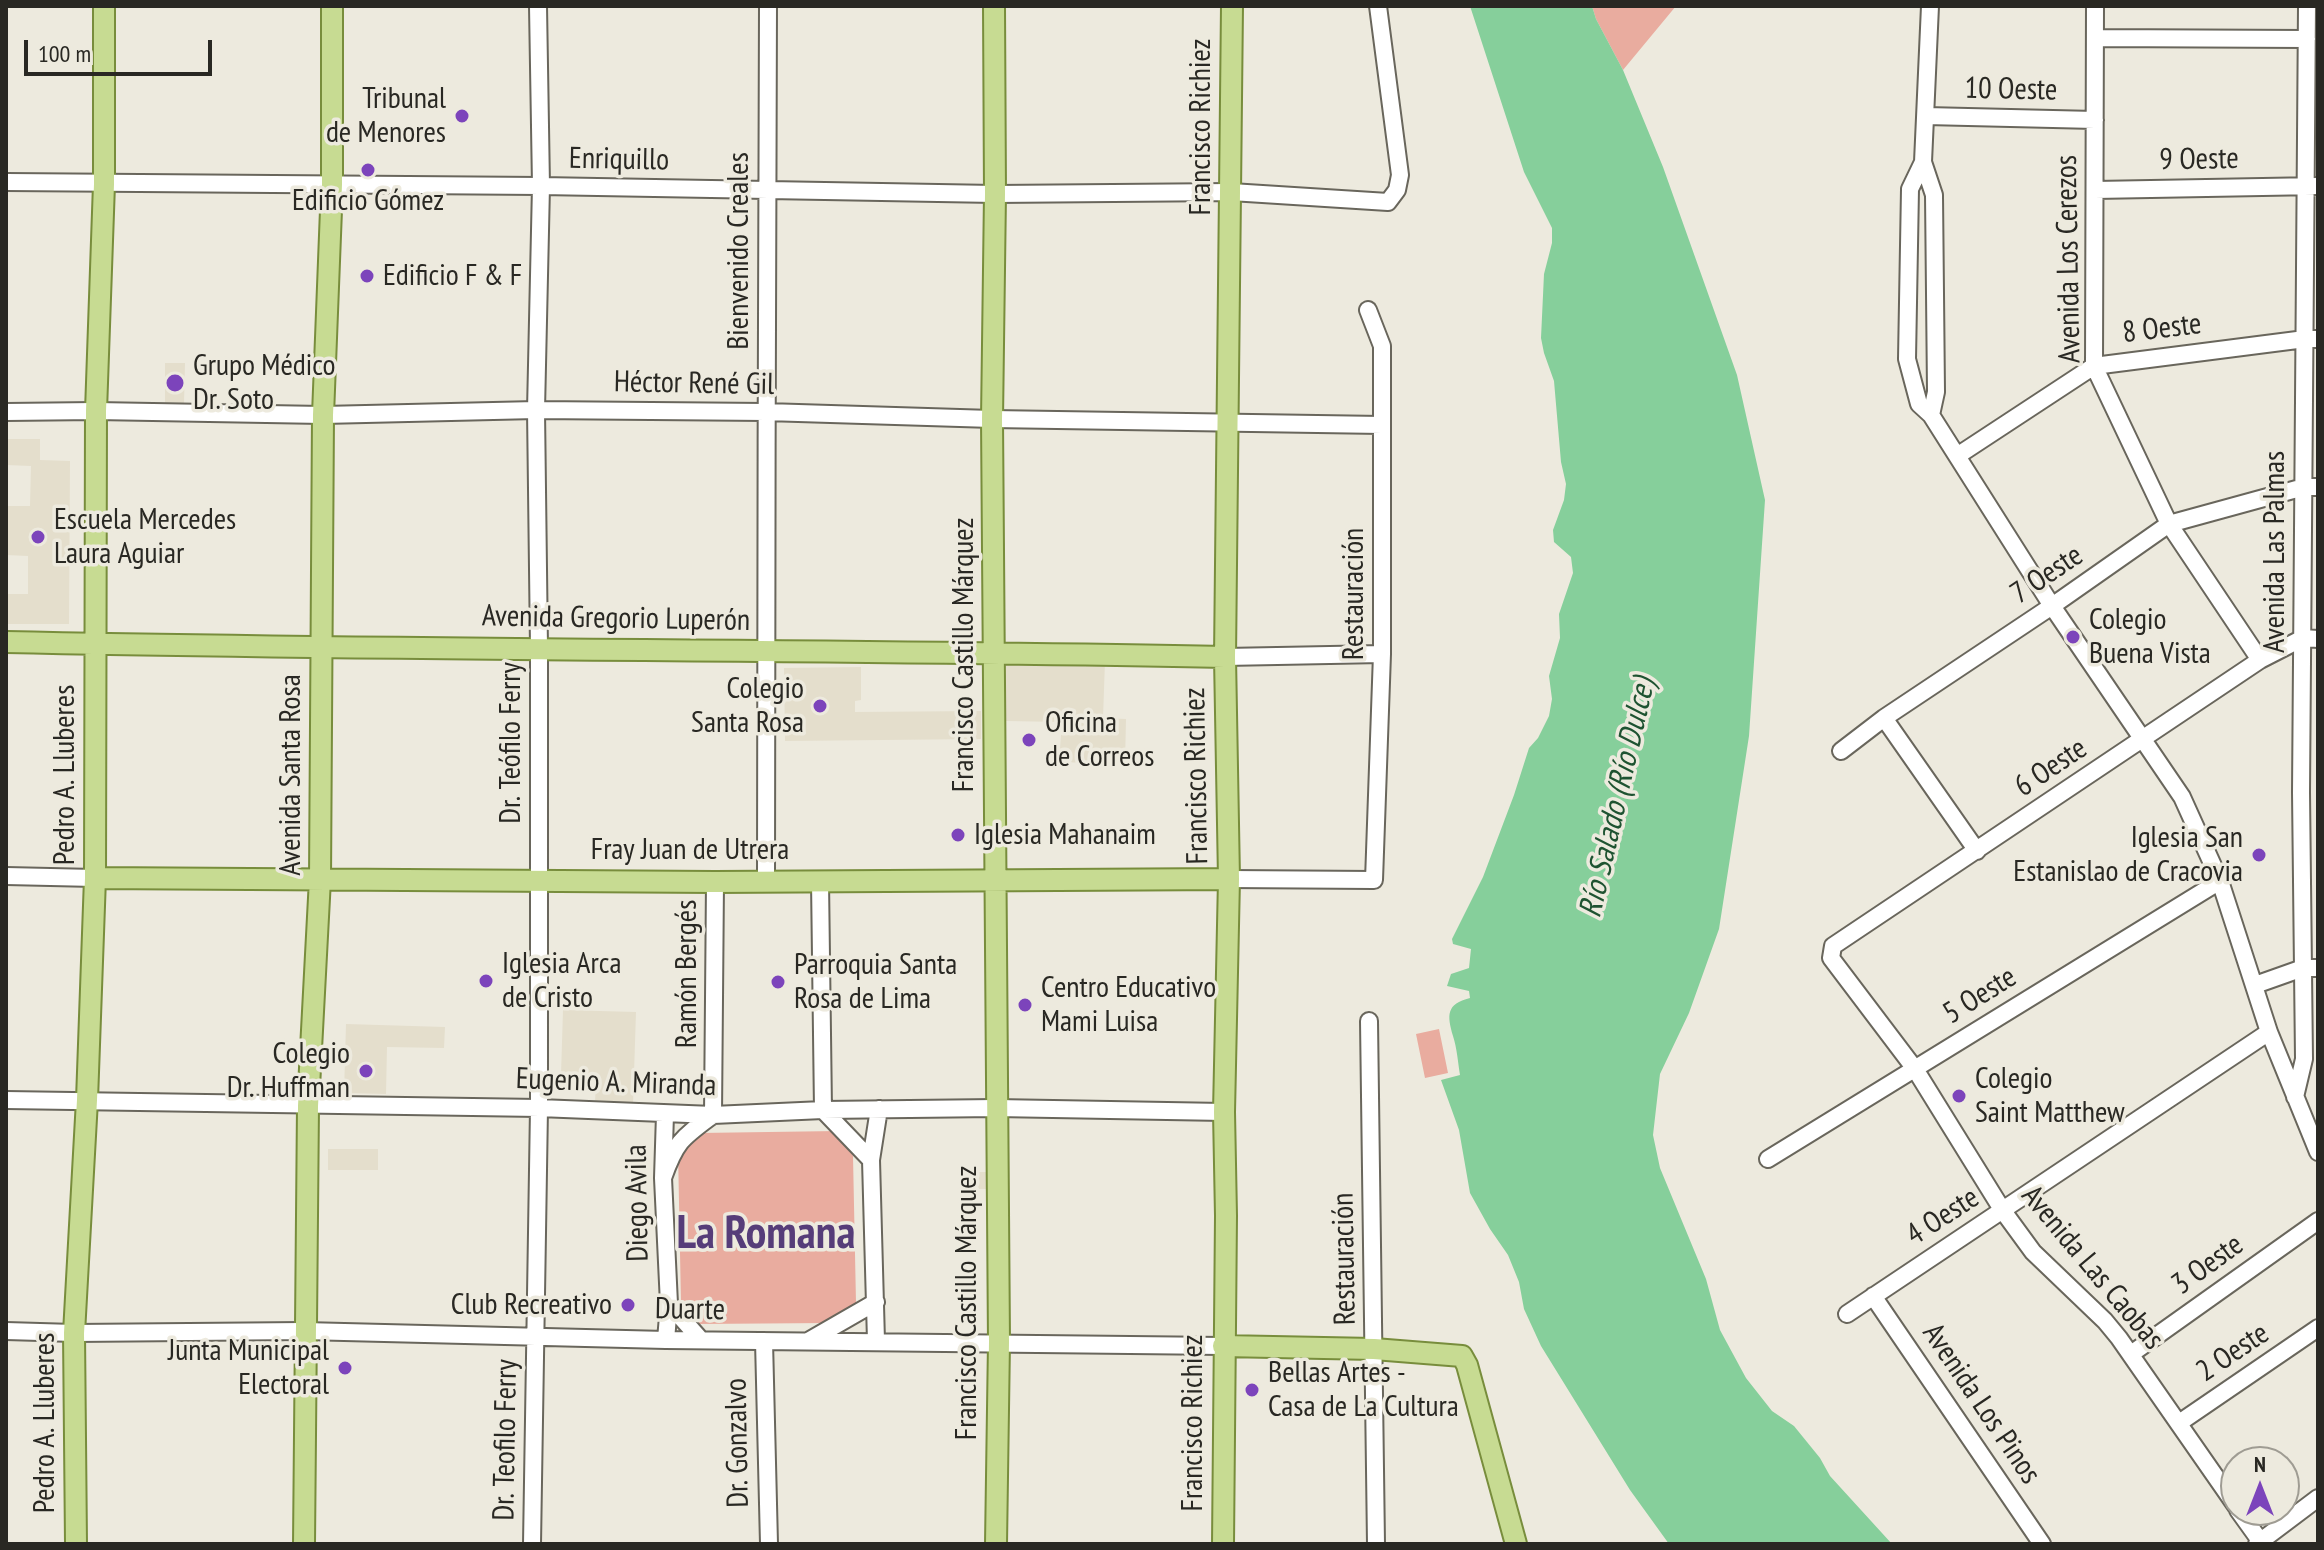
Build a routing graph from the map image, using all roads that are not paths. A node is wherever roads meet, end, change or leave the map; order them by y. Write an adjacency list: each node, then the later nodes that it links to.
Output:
1 (104, 6): 17 (main road, Pedro A. Lluberes)
2 (332, 6): 18 (main road, Avenida Santa Rosa)
3 (538, 6): 19 (street, Dr. Teófilo Ferry)
4 (768, 6): 22 (street, Bienvenido Creales)
5 (994, 6): 24 (main road, Francisco Castillo Márquez)
6 (1232, 6): 23 (main road, Francisco Richiez)
7 (1378, 6): 23 (street, Enriquillo)
8 (1930, 6): 13 (street)
9 (2095, 6): 11 (street, Avenida Los Cerezos)
10 (2307, 6): 12 (street, Avenida Las Palmas)
11 (2095, 38): 12 (street); 14 (street, Avenida Los Cerezos)
12 (2307, 39): 20 (street, Avenida Las Palmas)
13 (1926, 116): 14 (street, 10 Oeste); 15 (street)
14 (2095, 120): 21 (street, Avenida Los Cerezos)
15 (1923, 162): 33 (street); 33 (street)
16 (6, 182): 17 (street, Enriquillo)
17 (104, 184): 18 (street, Enriquillo); 29 (main road, Pedro A. Lluberes)
18 (332, 184): 19 (street, Enriquillo); 32 (main road, Avenida Santa Rosa)
19 (541, 186): 22 (street, Enriquillo); 28 (street, Dr. Teófilo Ferry)
20 (2311, 186): 21 (street, 9 Oeste); 26 (street, Avenida Las Palmas)
21 (2095, 190): 27 (street, Avenida Los Cerezos)
22 (767, 191): 24 (street, Enriquillo); 31 (street, Bienvenido Creales)
23 (1231, 192): 24 (street, Enriquillo); 35 (main road, Francisco Richiez)
24 (995, 194): 34 (main road, Francisco Castillo Márquez)
25 (1368, 310): 36 (street, Restauración)
26 (2311, 339): 27 (street, 8 Oeste); 38 (street, Avenida Las Palmas)
27 (2094, 366): 37 (street, 8 Oeste); 39 (street, Avenida Los Cerezos)
28 (536, 410): 31 (street, Héctor René Gil); 32 (street, Héctor René Gil); 45 (street, Dr. Teófilo Ferry)
29 (96, 411): 30 (street, Héctor René Gil); 32 (street, Héctor René Gil); 43 (main road, Pedro A. Lluberes)
30 (6, 412)
31 (766, 412): 34 (street, Héctor René Gil); 46 (street, Bienvenido Creales)
32 (323, 415): 44 (main road, Avenida Santa Rosa)
33 (1931, 415): 37 (street)
34 (992, 419): 35 (street, Héctor René Gil); 47 (main road, Francisco Castillo Márquez)
35 (1227, 424): 36 (street, Héctor René Gil); 49 (main road, Francisco Richiez)
36 (1382, 425): 48 (street, Restauración)
37 (1957, 456): 40 (street)
38 (2311, 487): 39 (street, 7 Oeste); 41 (street, Avenida Las Palmas)
39 (2169, 524): 40 (street, 7 Oeste); 50 (street, Avenida Los Cerezos)
40 (2052, 606): 51 (street, 7 Oeste); 52 (street)
41 (2310, 638): 50 (street, 6 Oeste); 54 (street, Avenida Las Palmas)
42 (6, 642): 43 (main road, Avenida Gregorio Luperón)
43 (96, 644): 44 (main road, Avenida Gregorio Luperón); 57 (main road, Pedro A. Lluberes)
44 (322, 647): 45 (main road, Avenida Gregorio Luperón); 58 (main road, Avenida Santa Rosa)
45 (539, 648): 46 (main road, Avenida Gregorio Luperón); 59 (street, Dr. Teófilo Ferry)
46 (768, 651): 47 (main road, Avenida Gregorio Luperón); 63 (street, Bienvenido Creales)
47 (995, 653): 49 (main road, Avenida Gregorio Luperón); 60 (main road, Francisco Castillo Márquez)
48 (1382, 654): 49 (street); 62 (street, Restauración)
49 (1225, 657): 61 (main road, Francisco Richiez)
50 (2260, 660): 52 (street, 6 Oeste)
51 (1884, 718): 53 (street, 7 Oeste); 55 (street)
52 (2144, 740): 55 (street, 6 Oeste); 65 (street)
53 (1841, 751)
54 (2310, 792): 68 (street, Avenida Las Palmas)
55 (1977, 851): 67 (street, 6 Oeste)
56 (6, 876): 57 (street, Fray Juan de Utrera)
57 (95, 878): 58 (main road, Fray Juan de Utrera); 75 (main road, Pedro A. Lluberes)
58 (320, 879): 59 (main road, Fray Juan de Utrera); 76 (main road, Avenida Santa Rosa)
59 (539, 879): 66 (main road, Fray Juan de Utrera); 77 (street, Dr. Teófilo Ferry)
60 (996, 879): 61 (main road, Fray Juan de Utrera); 64 (main road, Fray Juan de Utrera); 78 (main road, Francisco Castillo Márquez)
61 (1229, 879): 62 (street, Fray Juan de Utrera); 81 (main road, Francisco Richiez)
62 (1374, 880)
63 (766, 881): 64 (main road, Fray Juan de Utrera); 66 (main road, Fray Juan de Utrera)
64 (820, 881): 80 (street)
65 (2220, 881): 69 (street); 72 (street, 5 Oeste)
66 (715, 882): 83 (street, Ramón Bergés)
67 (1833, 946): 72 (street, Avenida Las Caobas)
68 (2310, 968): 69 (street); 73 (street, Avenida Las Palmas)
69 (2255, 985): 71 (street)
70 (1369, 1021): 106 (street, Restauración)
71 (2269, 1032): 73 (street); 88 (street, 4 Oeste)
72 (1915, 1069): 85 (street, 5 Oeste); 88 (street, Avenida Las Caobas)
73 (2295, 1097): 84 (street)
74 (6, 1100): 75 (street, Eugenio A. Miranda)
75 (87, 1100): 76 (street, Eugenio A. Miranda); 97 (main road, Pedro A. Lluberes)
76 (308, 1106): 77 (street, Eugenio A. Miranda); 96 (main road, Avenida Santa Rosa)
77 (539, 1108): 82 (street, Eugenio A. Miranda); 98 (street, Dr. Teófilo Ferry)
78 (996, 1108): 79 (street, Eugenio A. Miranda); 81 (street, Eugenio A. Miranda); 104 (main road, Francisco Castillo Márquez)
79 (879, 1109): 80 (street, Eugenio A. Miranda); 86 (street)
80 (823, 1110): 83 (street, Eugenio A. Miranda); 86 (street)
81 (1224, 1112): 105 (main road, Francisco Richiez)
82 (665, 1114): 83 (street, Eugenio A. Miranda); 87 (street, Diego Avila)
83 (713, 1115): 87 (street)
84 (2318, 1152)
85 (1768, 1159)
86 (871, 1160): 91 (street)
87 (663, 1178): 92 (street, Diego Avila)
88 (2003, 1211): 90 (street, 4 Oeste); 107 (street, Avenida Las Caobas)
89 (2318, 1221): 107 (street, 3 Oeste)
90 (1873, 1296): 93 (street, 4 Oeste); 121 (street, Avenida Los Pinos)
91 (876, 1302): 102 (street); 103 (street)
92 (669, 1304): 99 (street, Diego Avila); 100 (street)
93 (1847, 1314)
94 (2318, 1328): 108 (street, 2 Oeste)
95 (6, 1331): 97 (street, Duarte)
96 (304, 1331): 97 (street, Duarte); 98 (street, Duarte); 114 (main road, Avenida Santa Rosa)
97 (74, 1333): 113 (main road, Pedro A. Lluberes)
98 (536, 1337): 99 (street, Duarte); 115 (street, Dr. Teofilo Ferry)
99 (666, 1340): 100 (street, Duarte)
100 (701, 1340): 101 (street, Duarte)
101 (764, 1341): 102 (street, Duarte); 116 (street, Dr. Gonzalvo)
102 (809, 1341): 103 (street, Duarte)
103 (876, 1341): 104 (street, Duarte)
104 (999, 1342): 105 (street, Duarte); 117 (main road, Francisco Castillo Márquez)
105 (1223, 1346): 106 (main road, Duarte); 118 (main road, Francisco Richiez)
106 (1374, 1349): 119 (street, Restauración); 120 (main road, Duarte)
107 (2131, 1354): 108 (street, Avenida Las Caobas)
108 (2179, 1423): 109 (street, Avenida Las Caobas)
109 (2220, 1483)
110 (2318, 1498): 112 (street)
111 (2248, 1526): 112 (street, Avenida Las Caobas)
112 (2259, 1543)
113 (76, 1544)
114 (304, 1544)
115 (532, 1544)
116 (769, 1544)
117 (996, 1544)
118 (1223, 1544)
119 (1376, 1544)
120 (1516, 1544)
121 (2042, 1544)

